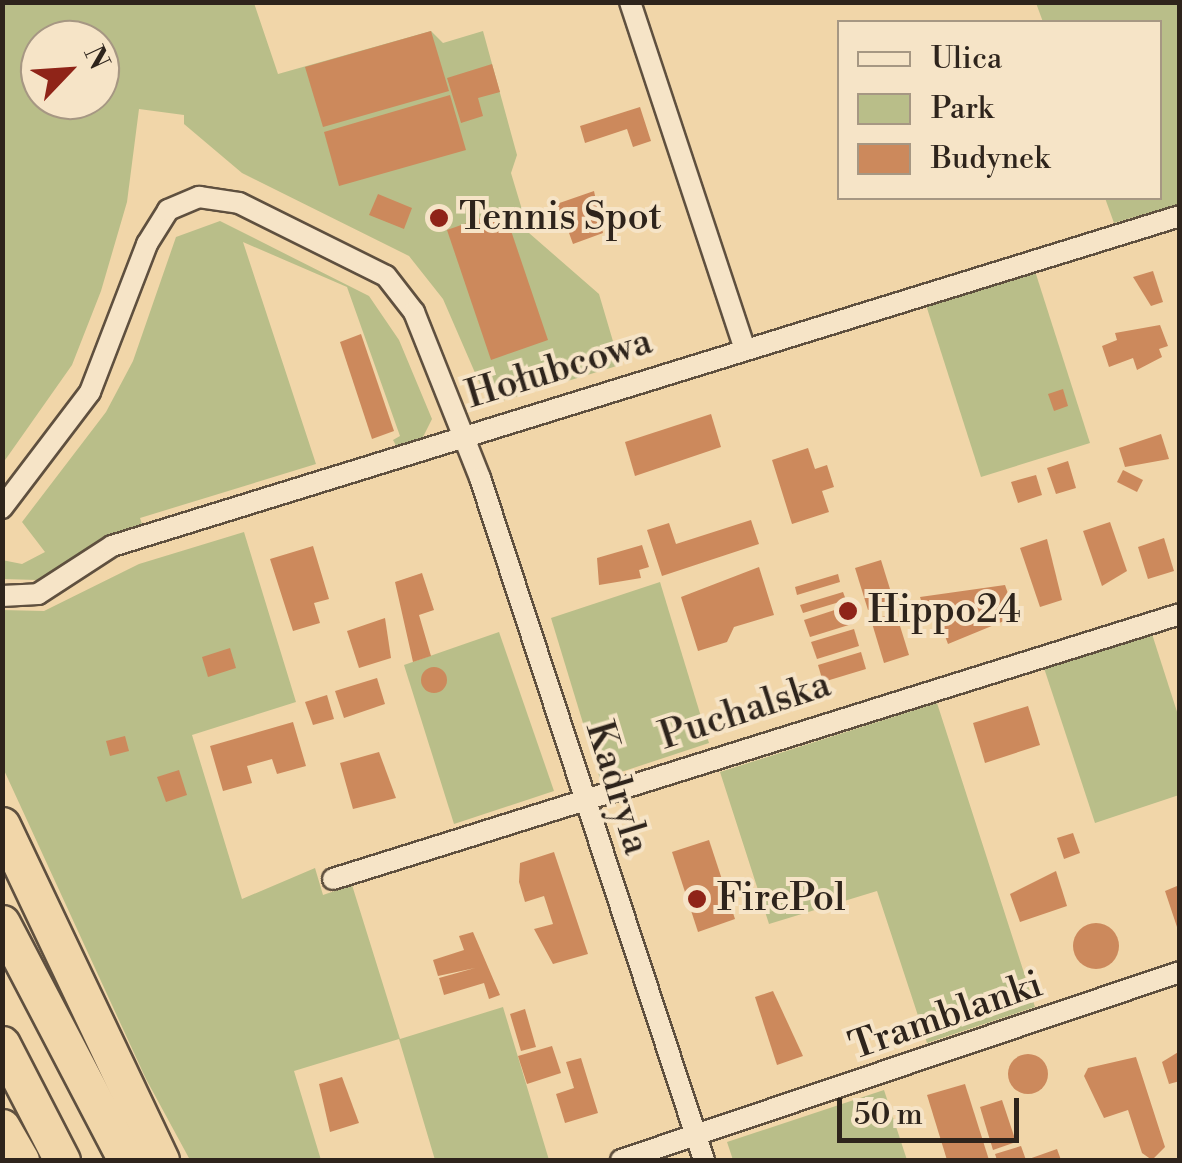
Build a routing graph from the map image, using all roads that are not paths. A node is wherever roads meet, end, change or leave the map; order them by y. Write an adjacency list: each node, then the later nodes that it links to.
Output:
1 (630, 2): 3 (street)
2 (1180, 216): 3 (street, Hołubcowa)
3 (745, 349): 4 (street, Hołubcowa)
4 (462, 438): 5 (street, Hołubcowa); 6 (street); 8 (street, Kadryla)
5 (2, 508)
6 (2, 596)
7 (1180, 614): 8 (street, Puchalska)
8 (584, 800): 10 (street, Puchalska); 15 (street, Kadryla)
9 (2, 825): 19 (highway)
10 (333, 879)
11 (2, 923): 18 (highway)
12 (1180, 972): 15 (street, Tramblanki)
13 (2, 1044): 17 (highway)
14 (2, 1127): 16 (highway)
15 (696, 1140): 20 (street, Tramblanki); 21 (street, Kadryla)
16 (21, 1160)
17 (62, 1160)
18 (126, 1160)
19 (161, 1160)
20 (621, 1160)
21 (704, 1160)

